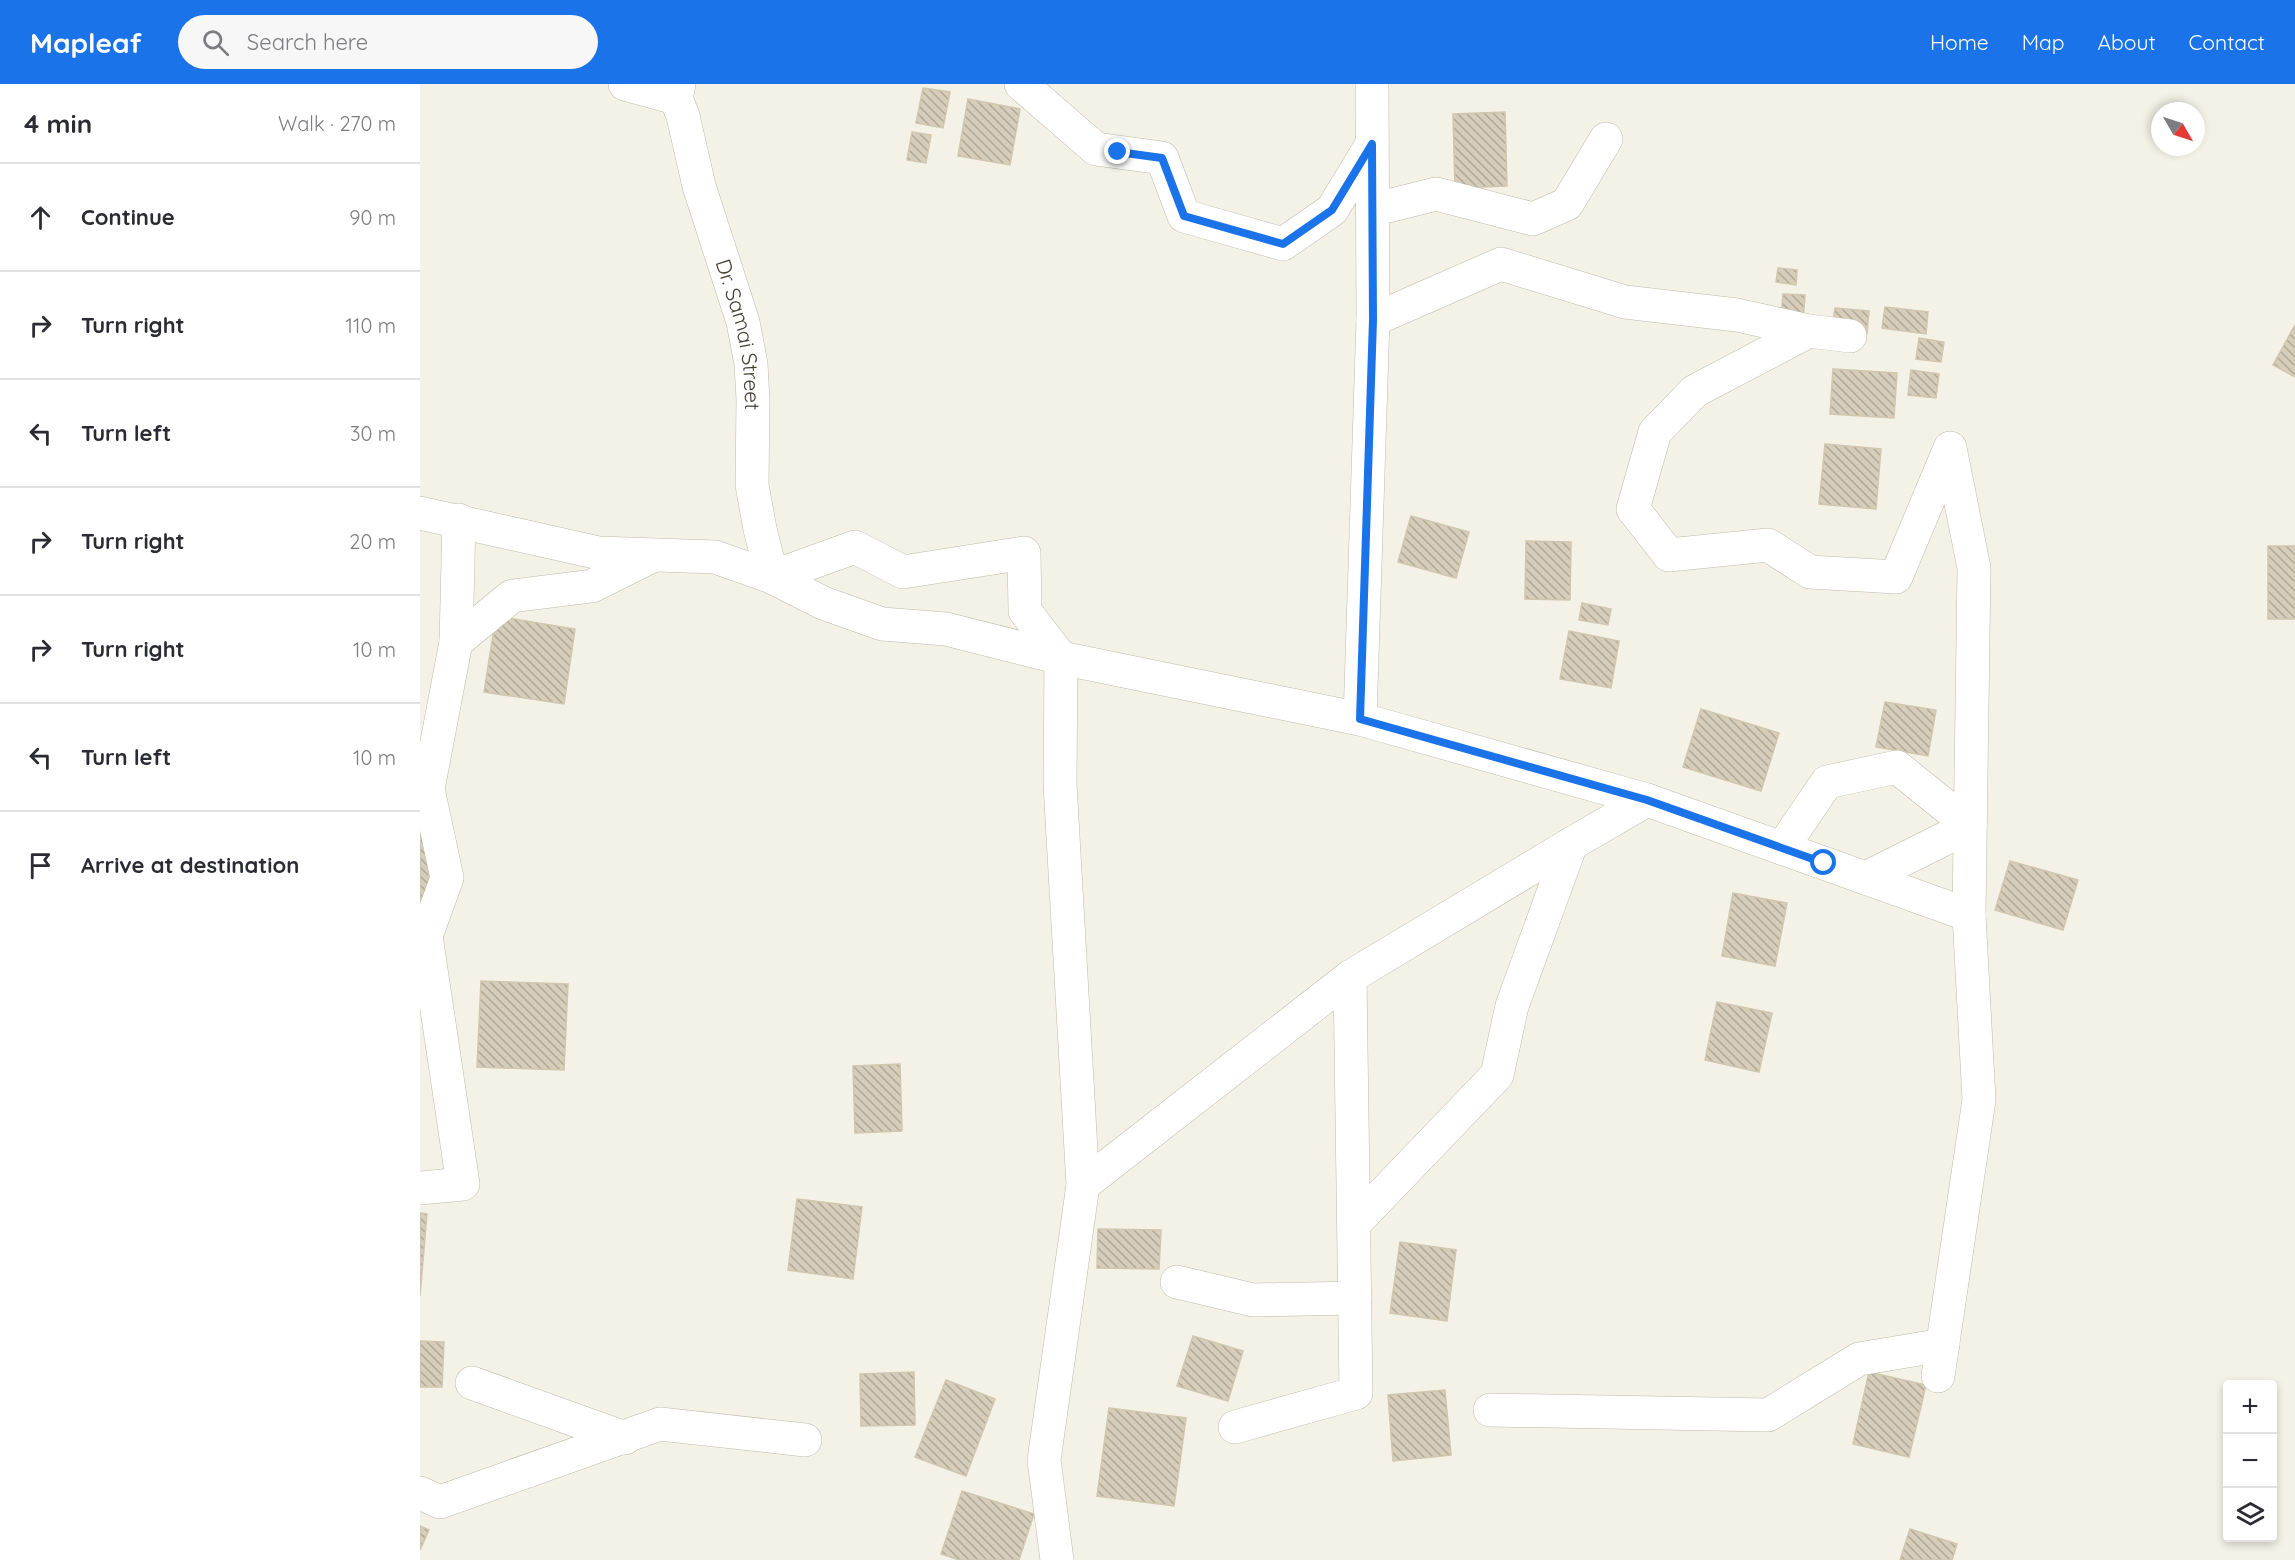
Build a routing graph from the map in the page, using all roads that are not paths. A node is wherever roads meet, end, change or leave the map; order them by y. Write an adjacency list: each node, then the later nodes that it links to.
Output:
1 (625, 84): 4 (street)
2 (1021, 84): 6 (street)
3 (1372, 84): 6 (street)
4 (678, 91): 14 (street, Dr. Samai Street)
5 (1606, 139): 7 (street)
6 (1372, 144): 7 (street)
7 (1372, 210): 8 (street)
8 (1373, 320): 9 (street); 17 (street)
9 (1809, 331): 10 (street); 19 (street)
10 (1850, 336)
11 (420, 513): 12 (street)
12 (459, 520): 13 (street); 15 (street)
13 (653, 555): 14 (street); 15 (street)
14 (772, 577): 16 (street); 16 (street)
15 (456, 642): 24 (street)
16 (1061, 658): 17 (street); 26 (street)
17 (1360, 719): 18 (street)
18 (1647, 800): 20 (street); 21 (street)
19 (1970, 826): 21 (street); 22 (street); 23 (street)
20 (1571, 844): 25 (street); 28 (street)
21 (1782, 848): 22 (street)
22 (1866, 878): 23 (street)
23 (1969, 915): 32 (street)
24 (423, 937): 27 (street)
25 (1350, 977): 26 (street); 28 (street)
26 (1083, 1185): 37 (street)
27 (420, 1188)
28 (1354, 1224): 30 (street)
29 (1178, 1282): 30 (street)
30 (1355, 1298): 33 (street)
31 (472, 1383): 34 (street)
32 (1490, 1410)
33 (1235, 1427)
34 (625, 1438): 35 (street); 36 (street)
35 (805, 1440)
36 (420, 1493)
37 (1057, 1560)

